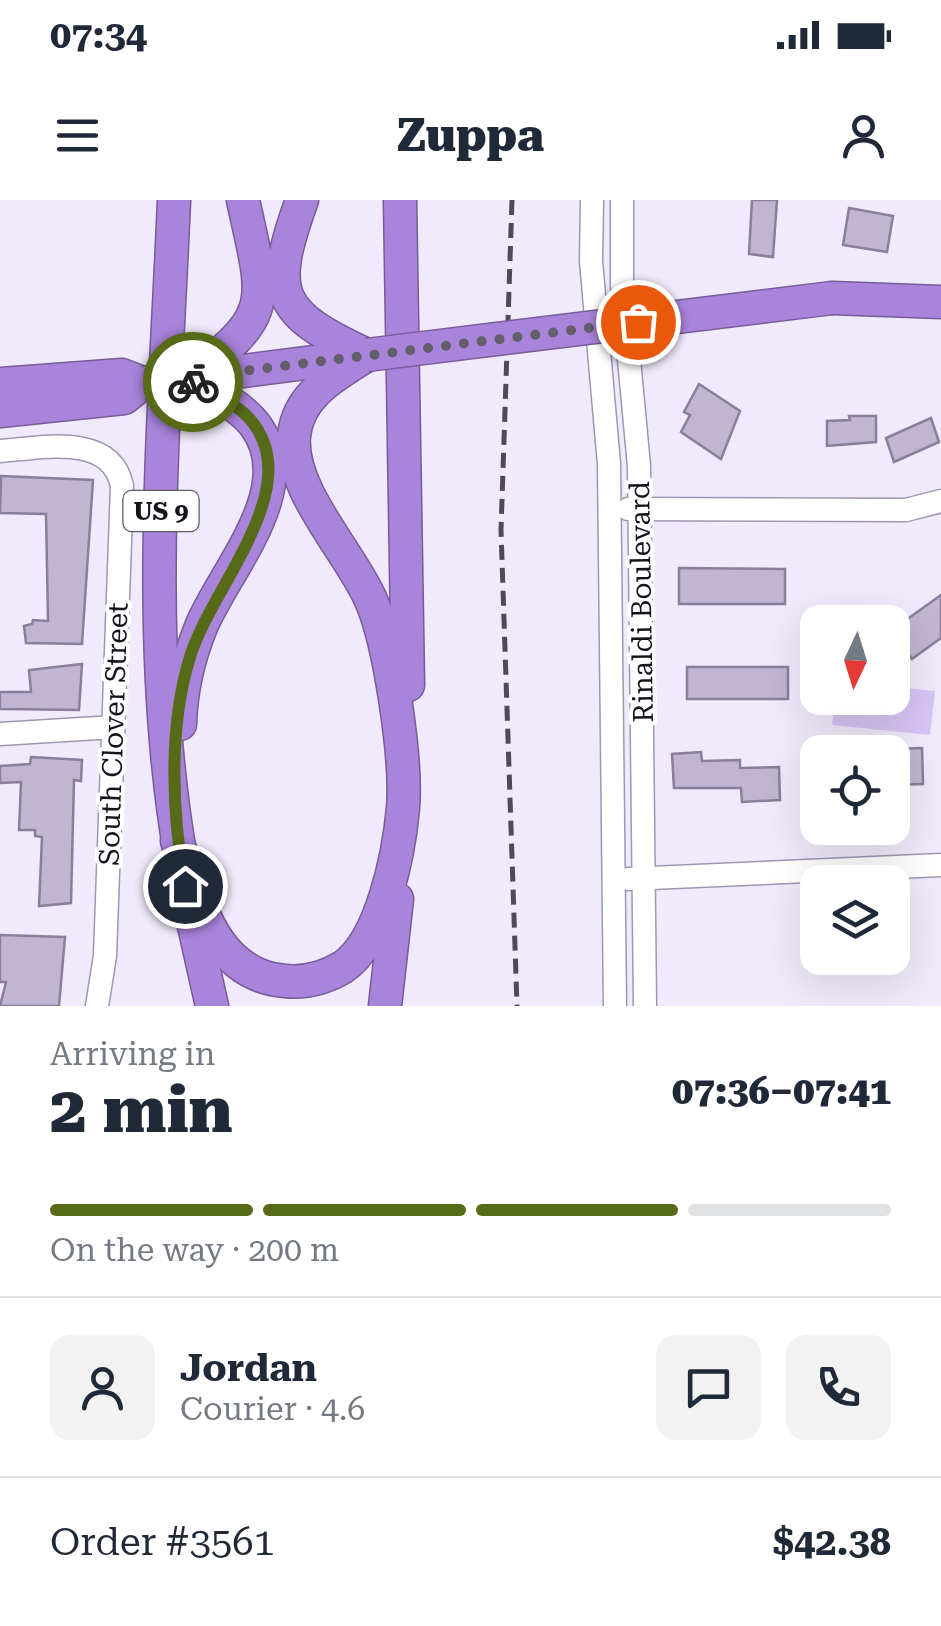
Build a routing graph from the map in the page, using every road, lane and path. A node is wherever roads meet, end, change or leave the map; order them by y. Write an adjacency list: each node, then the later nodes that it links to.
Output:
1 (174, 200): 20 (highway, US 9)
2 (243, 200): 9 (highway)
3 (302, 200): 8 (highway)
4 (400, 200): 19 (highway)
5 (592, 200): 15 (street, Rinaldi Boulevard)
6 (622, 200): 16 (street, Rinaldi Boulevard)
7 (941, 302): 8 (highway, bridge)
8 (368, 355): 9 (highway); 19 (highway)
9 (186, 378): 11 (highway, bridge); 20 (highway)
10 (0, 384): 11 (highway)
11 (143, 384): 12 (highway)
12 (0, 411)
13 (0, 452): 17 (street, South Clover Street)
14 (941, 501): 16 (street)
15 (610, 509): 16 (street); 23 (street, Rinaldi Boulevard)
16 (640, 509): 22 (street, Rinaldi Boulevard)
17 (114, 727): 18 (street); 25 (street, South Clover Street)
18 (0, 734)
19 (403, 806): 20 (highway); 24 (highway)
20 (176, 831): 26 (highway, US 9)
21 (941, 866): 22 (street)
22 (644, 879): 23 (street); 30 (street, Rinaldi Boulevard)
23 (615, 880): 29 (street, Rinaldi Boulevard)
24 (395, 917): 27 (highway); 28 (highway)
25 (97, 1006)
26 (208, 1006)
27 (385, 1006)
28 (398, 1006)
29 (616, 1006)
30 (645, 1006)

